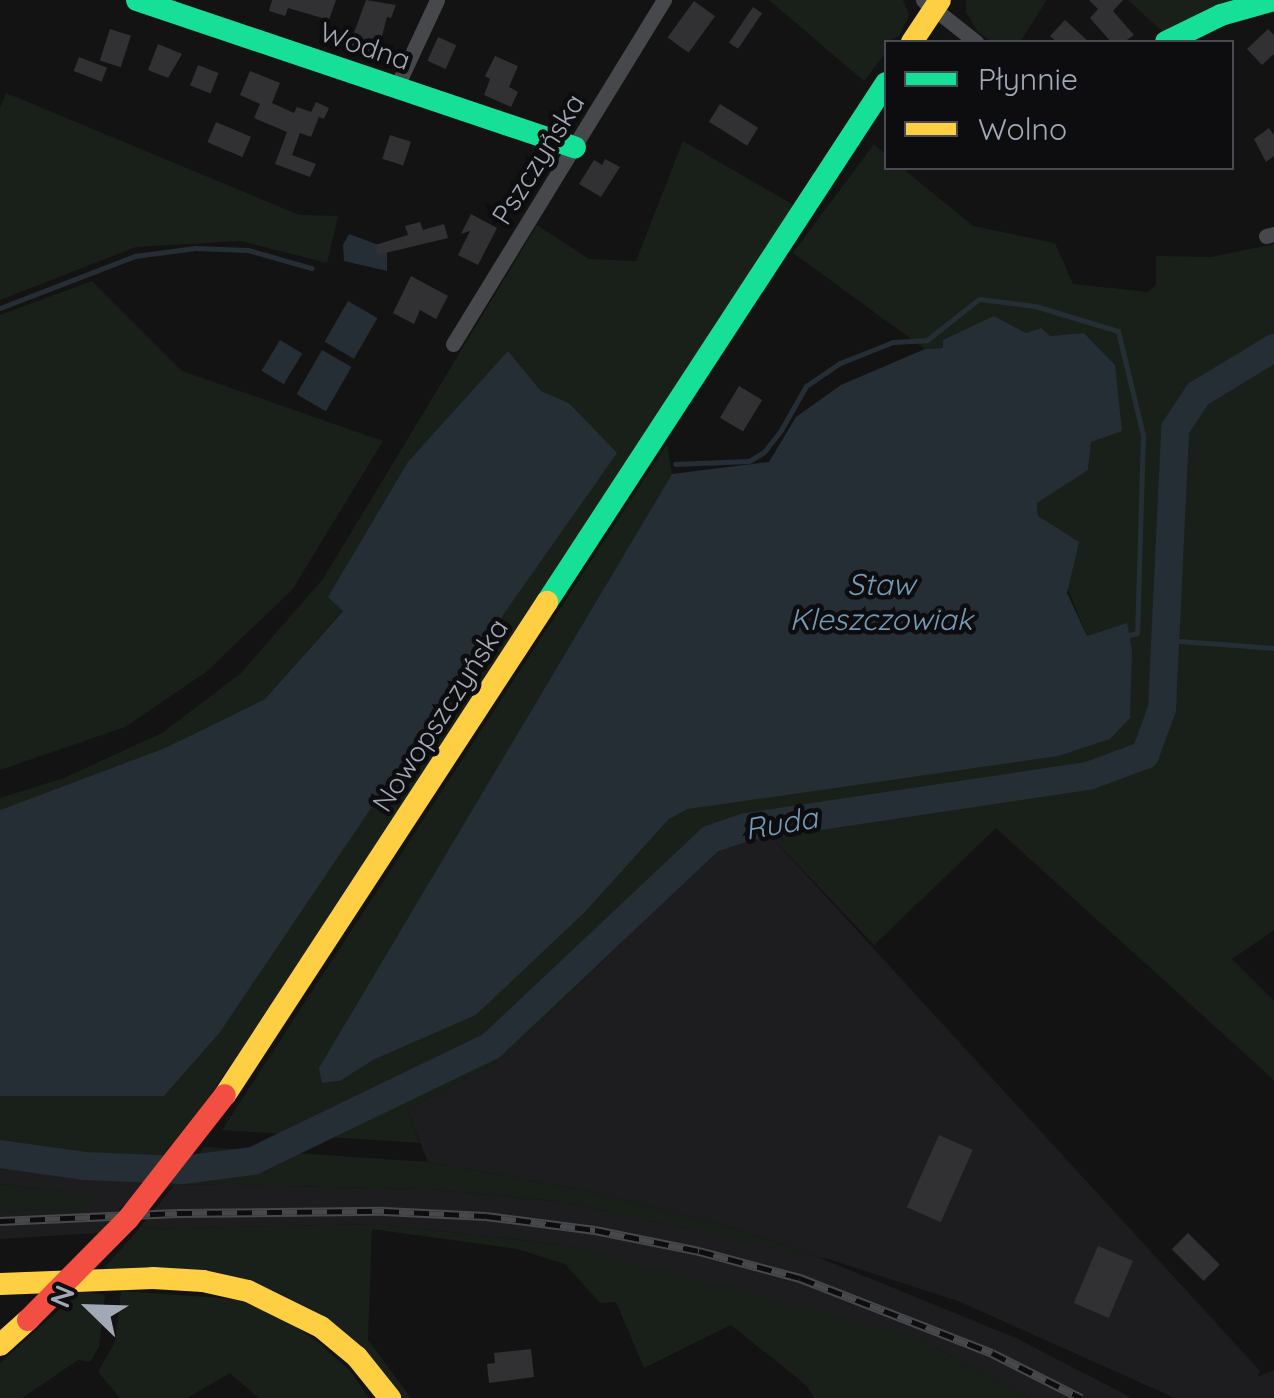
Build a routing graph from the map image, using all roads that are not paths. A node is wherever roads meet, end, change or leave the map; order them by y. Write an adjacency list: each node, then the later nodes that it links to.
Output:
1 (137, 0): 10 (main road, Wodna)
2 (438, 0): 10 (street)
3 (664, 0): 11 (street, Pszczyńska)
4 (1274, 0): 8 (main road)
5 (932, 3): 6 (main road); 7 (street)
6 (913, 40)
7 (974, 40)
8 (1170, 40)
9 (884, 86): 14 (main road, Nowopszczyńska, bridge)
10 (396, 88): 11 (main road, Wodna)
11 (575, 147): 12 (street, Pszczyńska)
12 (453, 344)
13 (0, 1284): 15 (main road)
14 (0, 1345)
15 (390, 1398)

